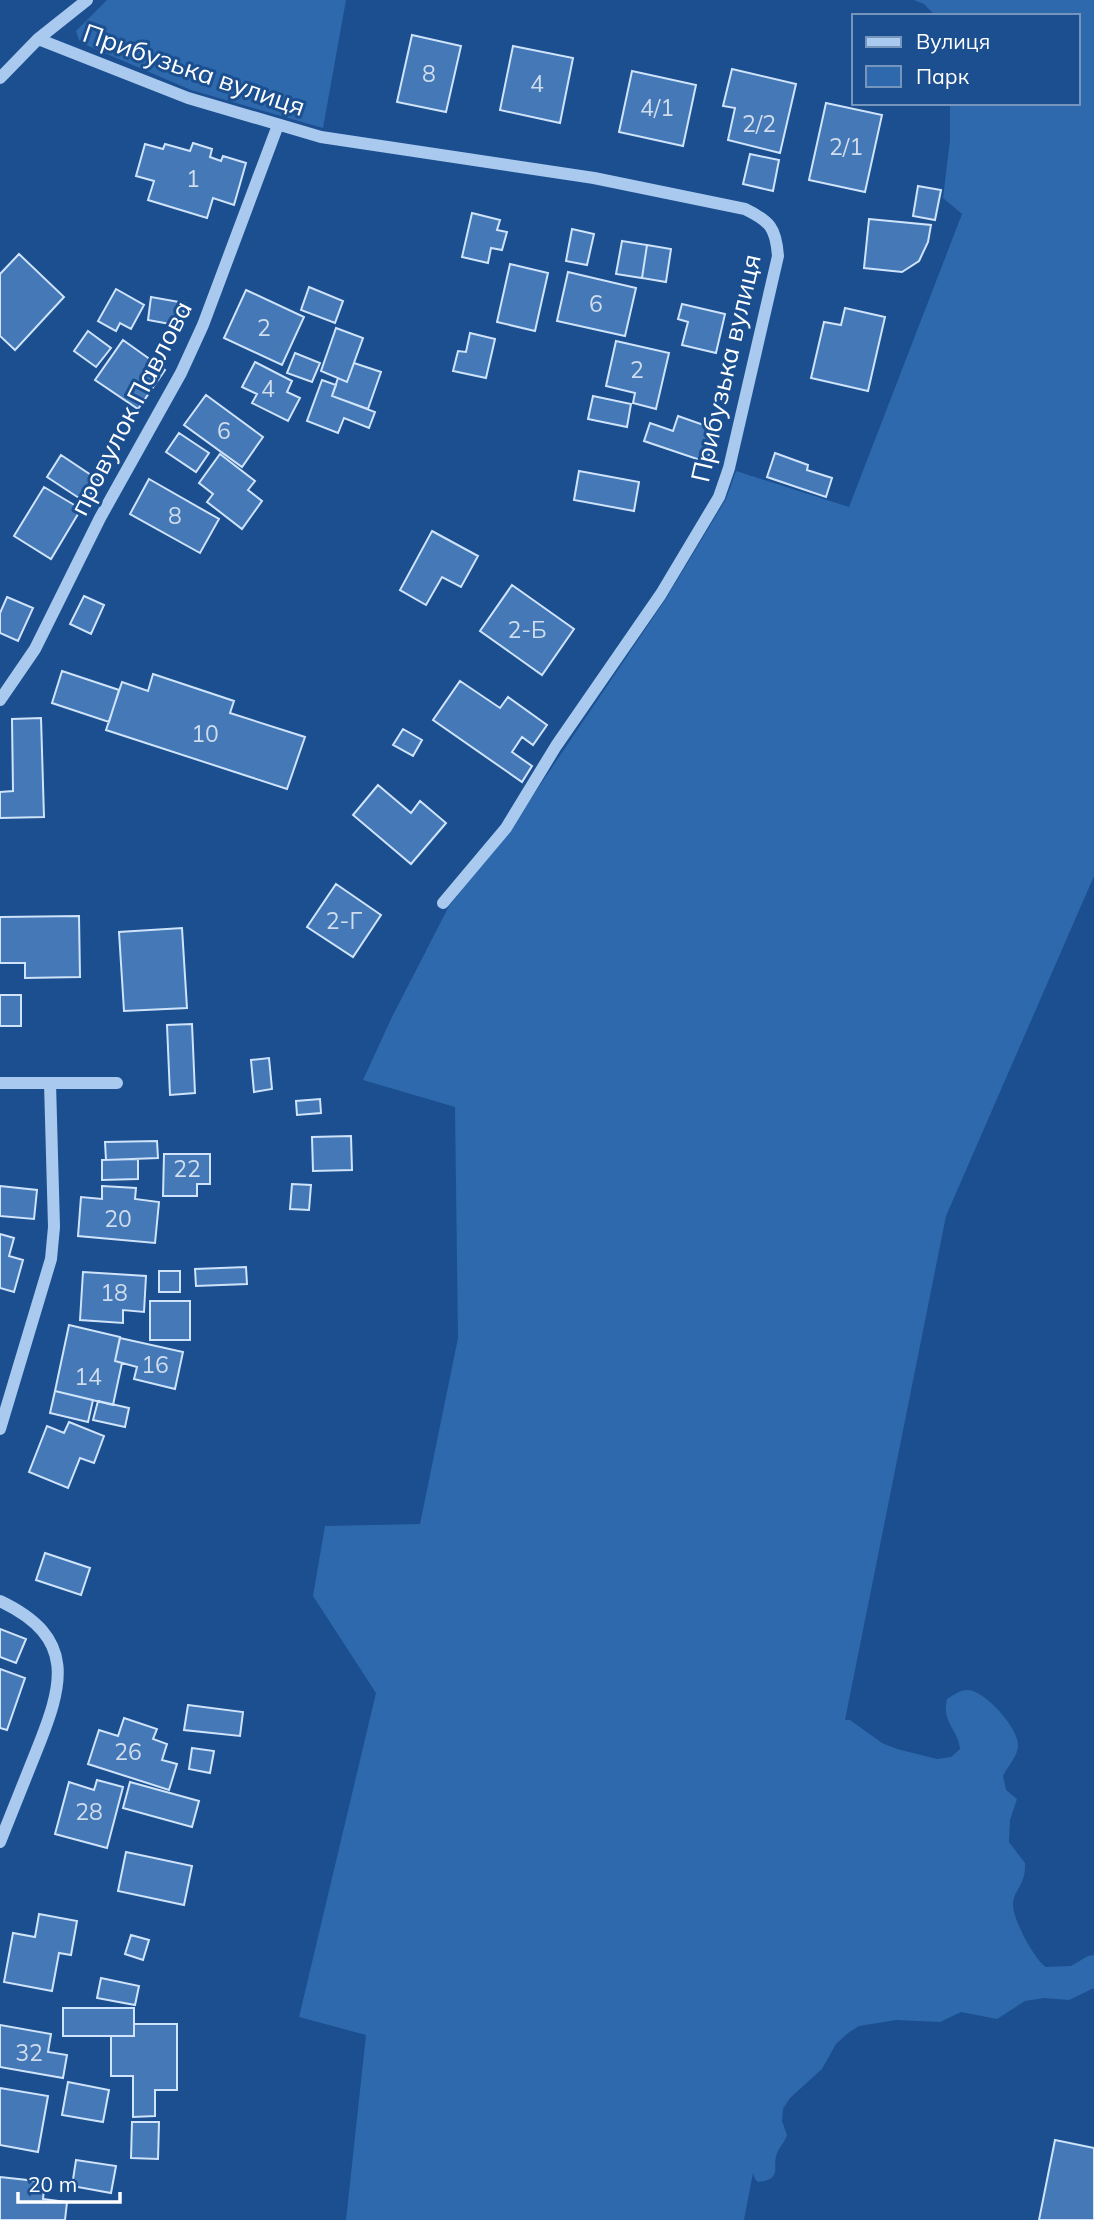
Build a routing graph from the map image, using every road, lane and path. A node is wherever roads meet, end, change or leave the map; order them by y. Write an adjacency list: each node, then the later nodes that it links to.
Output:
1 (87, 0): 2 (street, Прибузька вулиця)
2 (38, 39): 3 (street, Прибузька вулиця); 4 (street, Прибузька вулиця)
3 (0, 78)
4 (278, 125): 5 (street, провулок Павлова); 6 (street, Прибузька вулиця)
5 (0, 700)
6 (443, 903)
7 (0, 1083): 8 (street)
8 (50, 1083): 9 (street); 10 (street)
9 (117, 1083)
10 (0, 1429)
11 (0, 1601): 12 (street)
12 (0, 1842)

